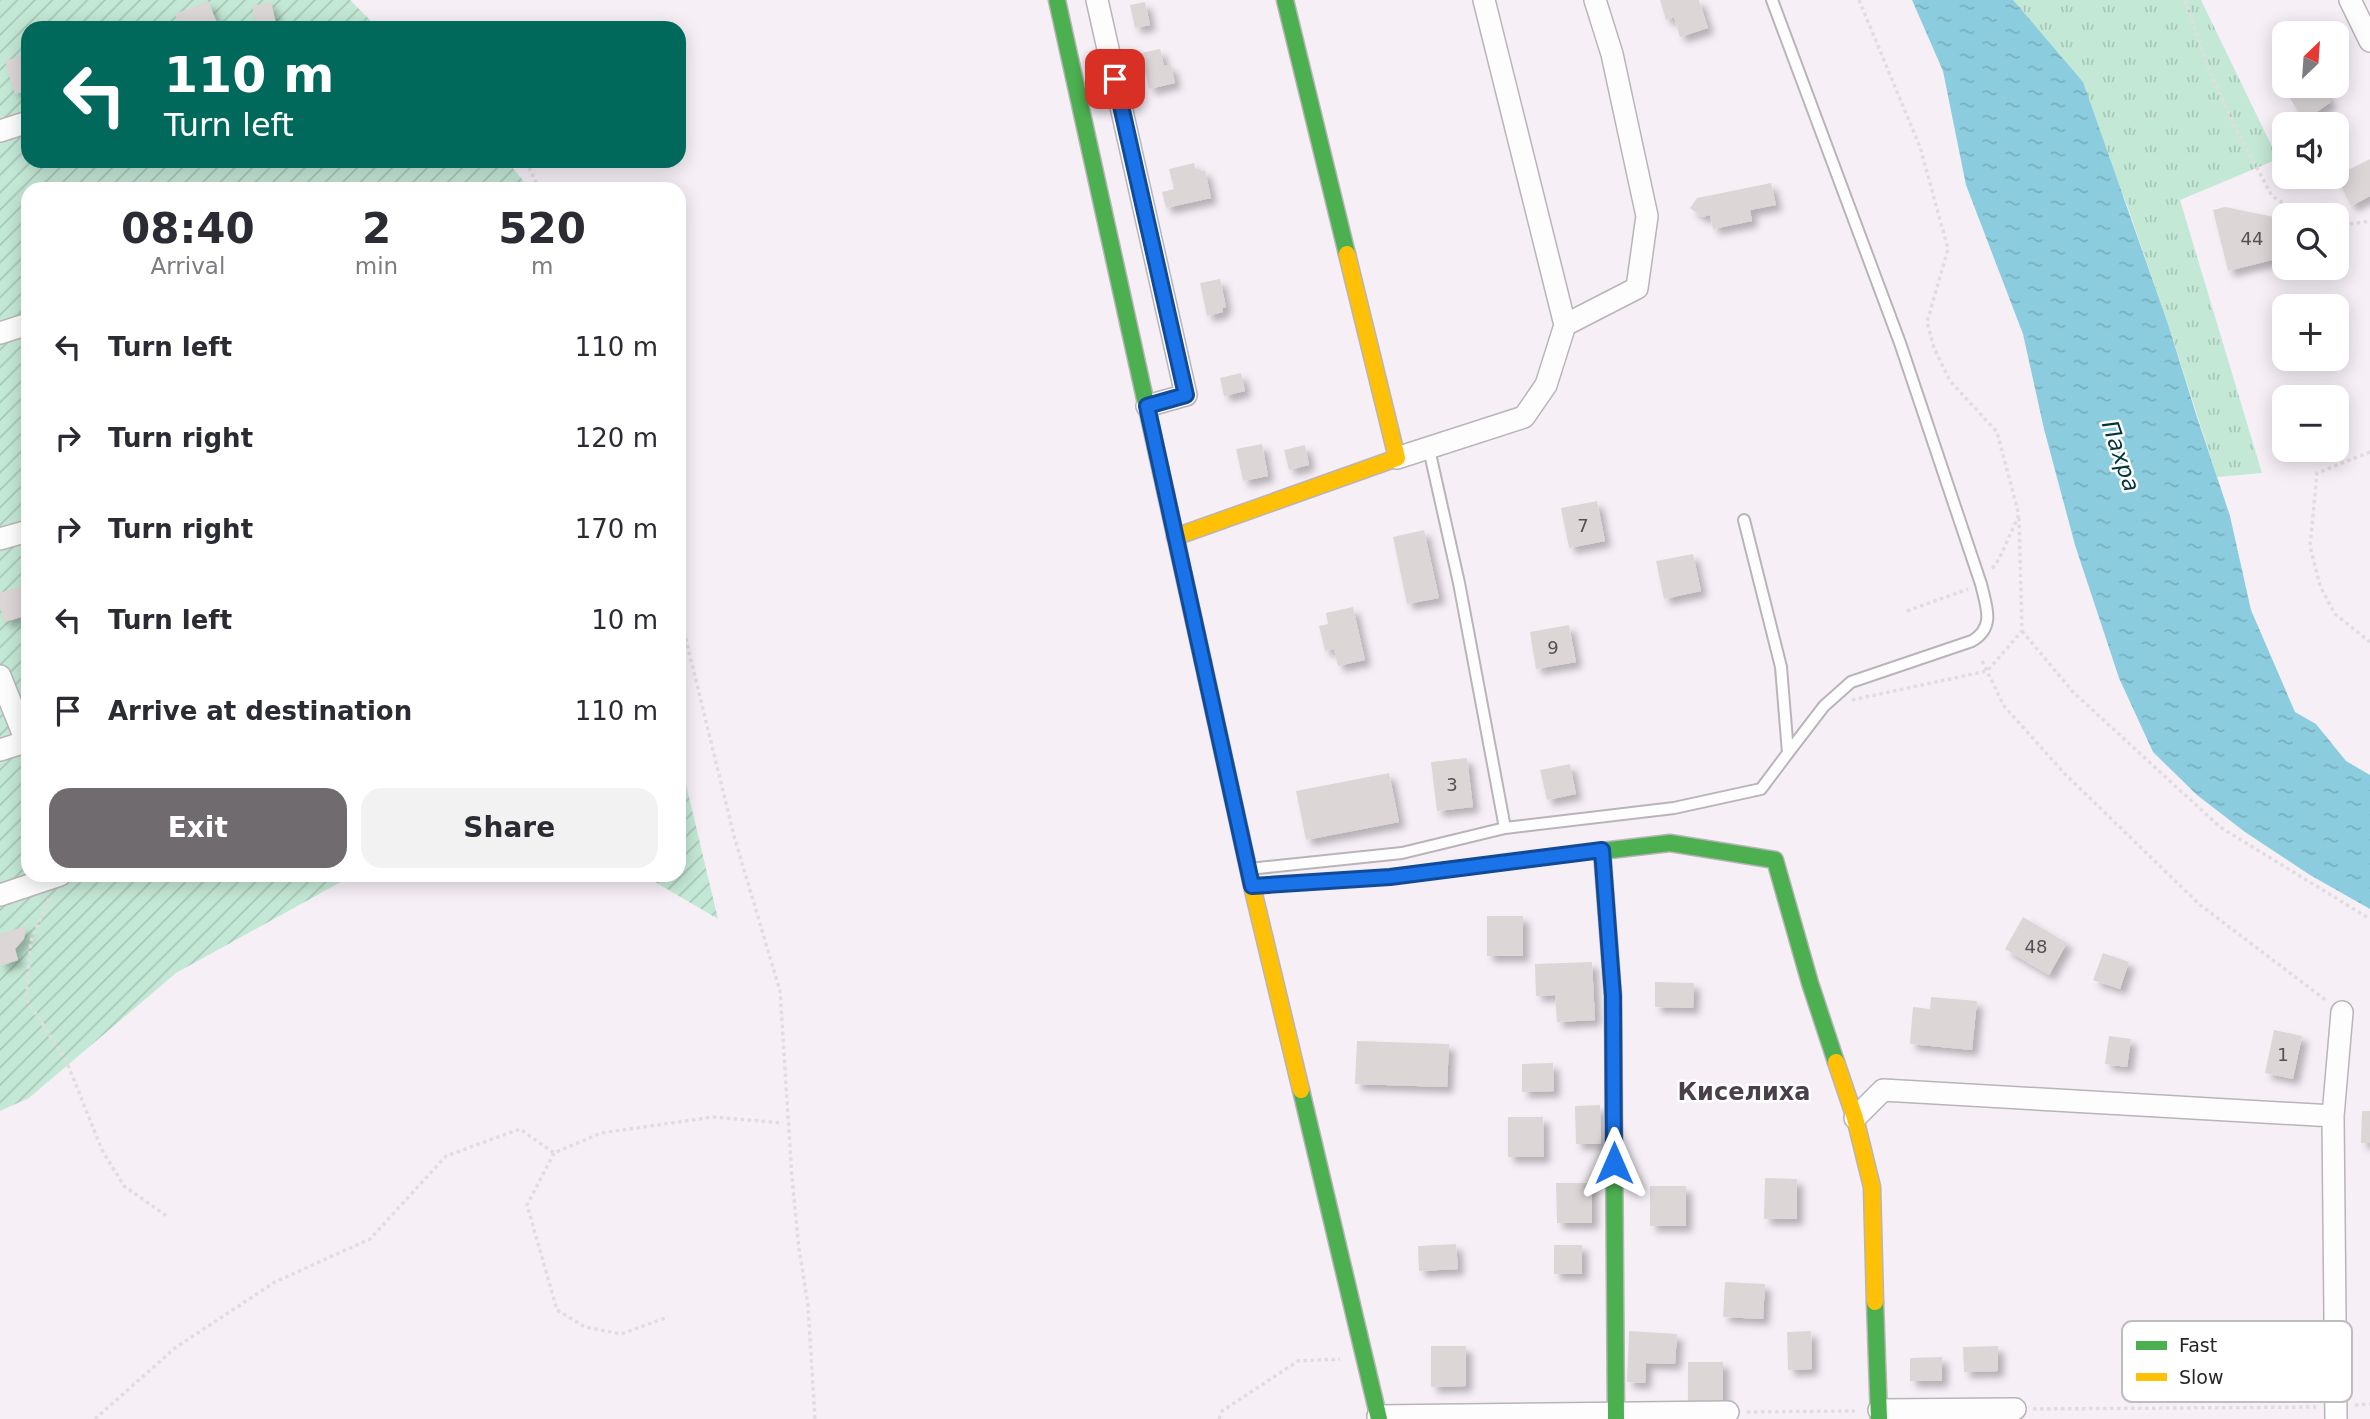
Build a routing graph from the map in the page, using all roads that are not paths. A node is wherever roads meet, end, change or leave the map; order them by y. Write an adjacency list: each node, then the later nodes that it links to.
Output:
1 (1057, 0): 14 (street)
2 (1097, 0): 14 (street)
3 (1284, 0): 16 (street)
4 (1484, 0): 11 (street)
5 (1595, 0): 11 (street)
6 (1772, 0): 25 (lane)
7 (2350, 0): 8 (street)
8 (2370, 41)
9 (21, 124): 10 (street)
10 (0, 131)
11 (1565, 325): 15 (street)
12 (21, 326): 13 (street)
13 (0, 333)
14 (1147, 406): 19 (street)
15 (1429, 449): 16 (street); 26 (lane)
16 (1397, 458): 19 (street)
17 (1744, 520): 25 (lane)
18 (21, 533): 20 (street)
19 (1175, 537): 28 (street)
20 (0, 539)
21 (0, 676): 22 (street)
22 (21, 728)
23 (21, 745): 24 (street)
24 (0, 750)
25 (1788, 753): 26 (lane)
26 (1505, 828): 28 (lane)
27 (1602, 850): 30 (lane); 34 (street); 39 (street)
28 (1248, 869): 30 (street)
29 (39, 882): 31 (street)
30 (1252, 886): 40 (street)
31 (0, 895)
32 (2342, 1012): 33 (street)
33 (2333, 1116): 34 (street); 35 (street)
34 (1856, 1118): 38 (street)
35 (2335, 1321)
36 (2015, 1409): 38 (street)
37 (1728, 1412): 39 (street)
38 (1879, 1415)
39 (1616, 1416): 40 (street)
40 (1378, 1417)

